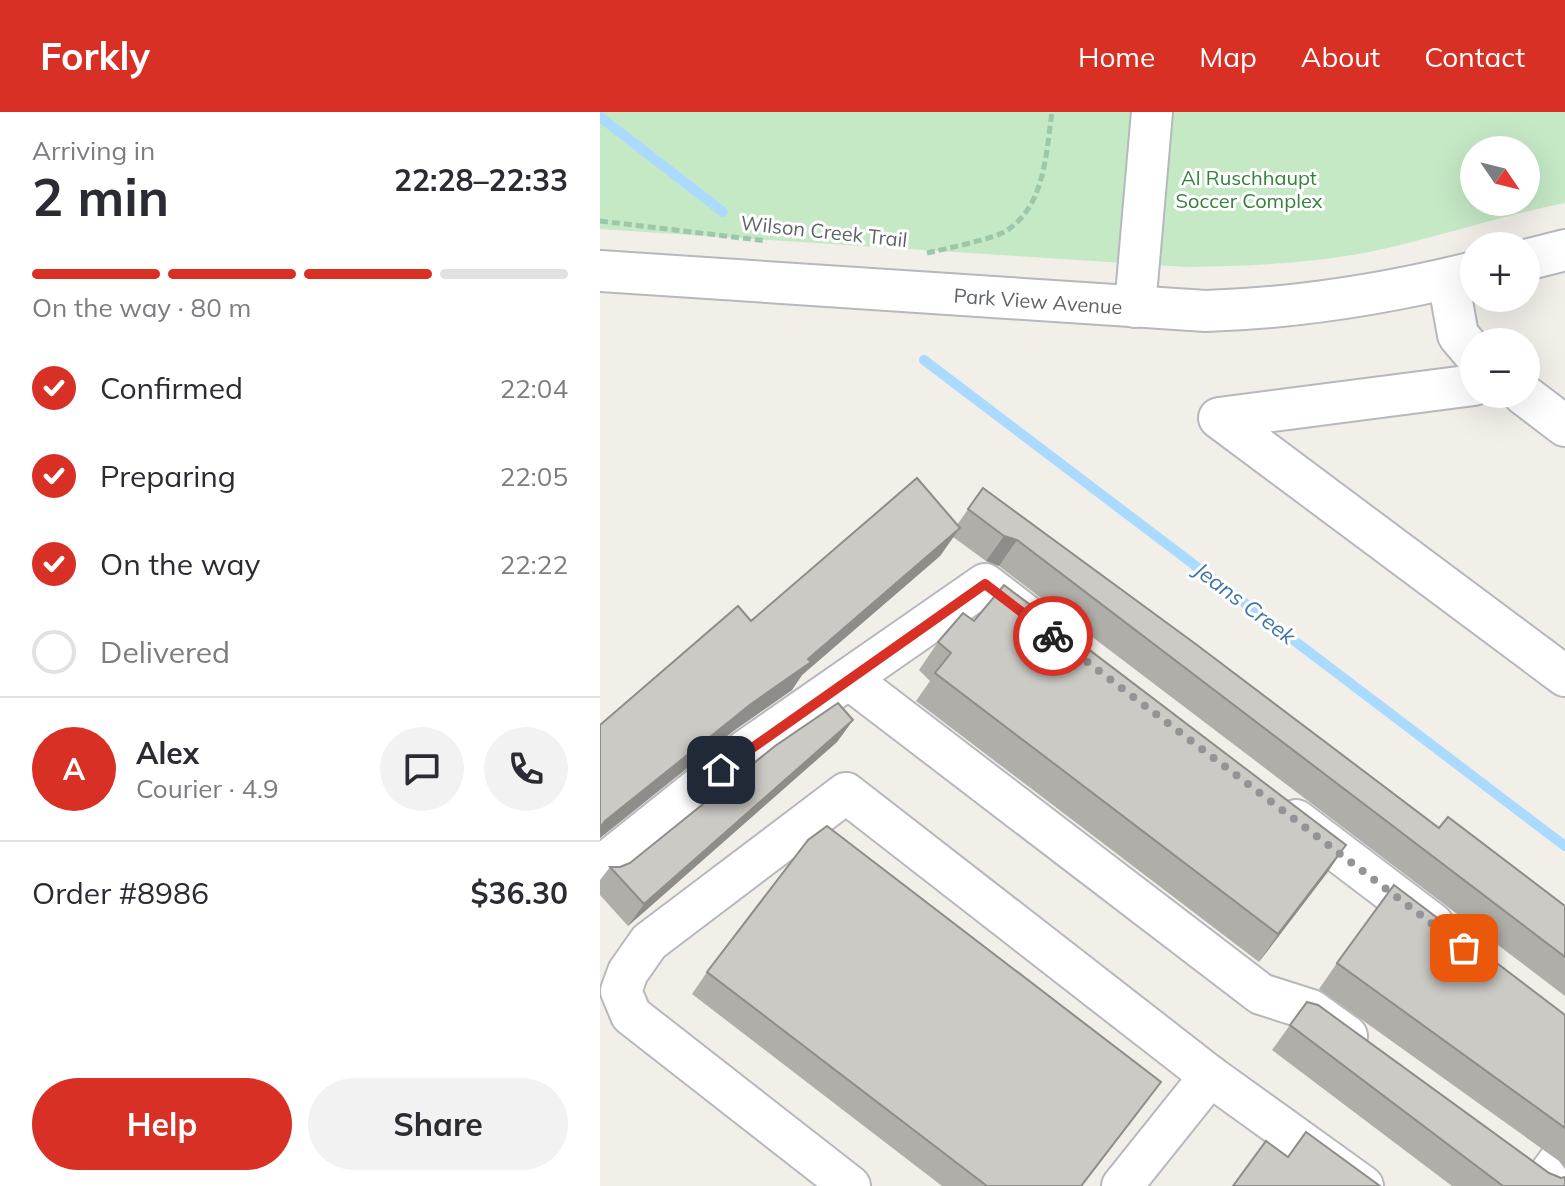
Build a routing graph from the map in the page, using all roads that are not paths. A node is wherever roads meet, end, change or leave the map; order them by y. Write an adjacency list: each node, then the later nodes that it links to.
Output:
1 (1152, 112): 7 (street)
2 (1565, 250): 3 (street)
3 (1540, 256)
4 (600, 271): 7 (street, Park View Avenue)
5 (1460, 276): 7 (street, Park View Avenue)
6 (1460, 296): 8 (street)
7 (1135, 307)
8 (1460, 337)
9 (1460, 387): 13 (street)
10 (1540, 407): 11 (street)
11 (1565, 426)
12 (1074, 651): 14 (street)
13 (1565, 676)
14 (849, 679): 16 (street); 18 (street)
15 (1263, 795): 17 (street)
16 (600, 867)
17 (1464, 948)
18 (1373, 1055)
19 (1210, 1076): 20 (street); 21 (street); 22 (street)
20 (850, 1186)
21 (1122, 1186)
22 (1363, 1186)

